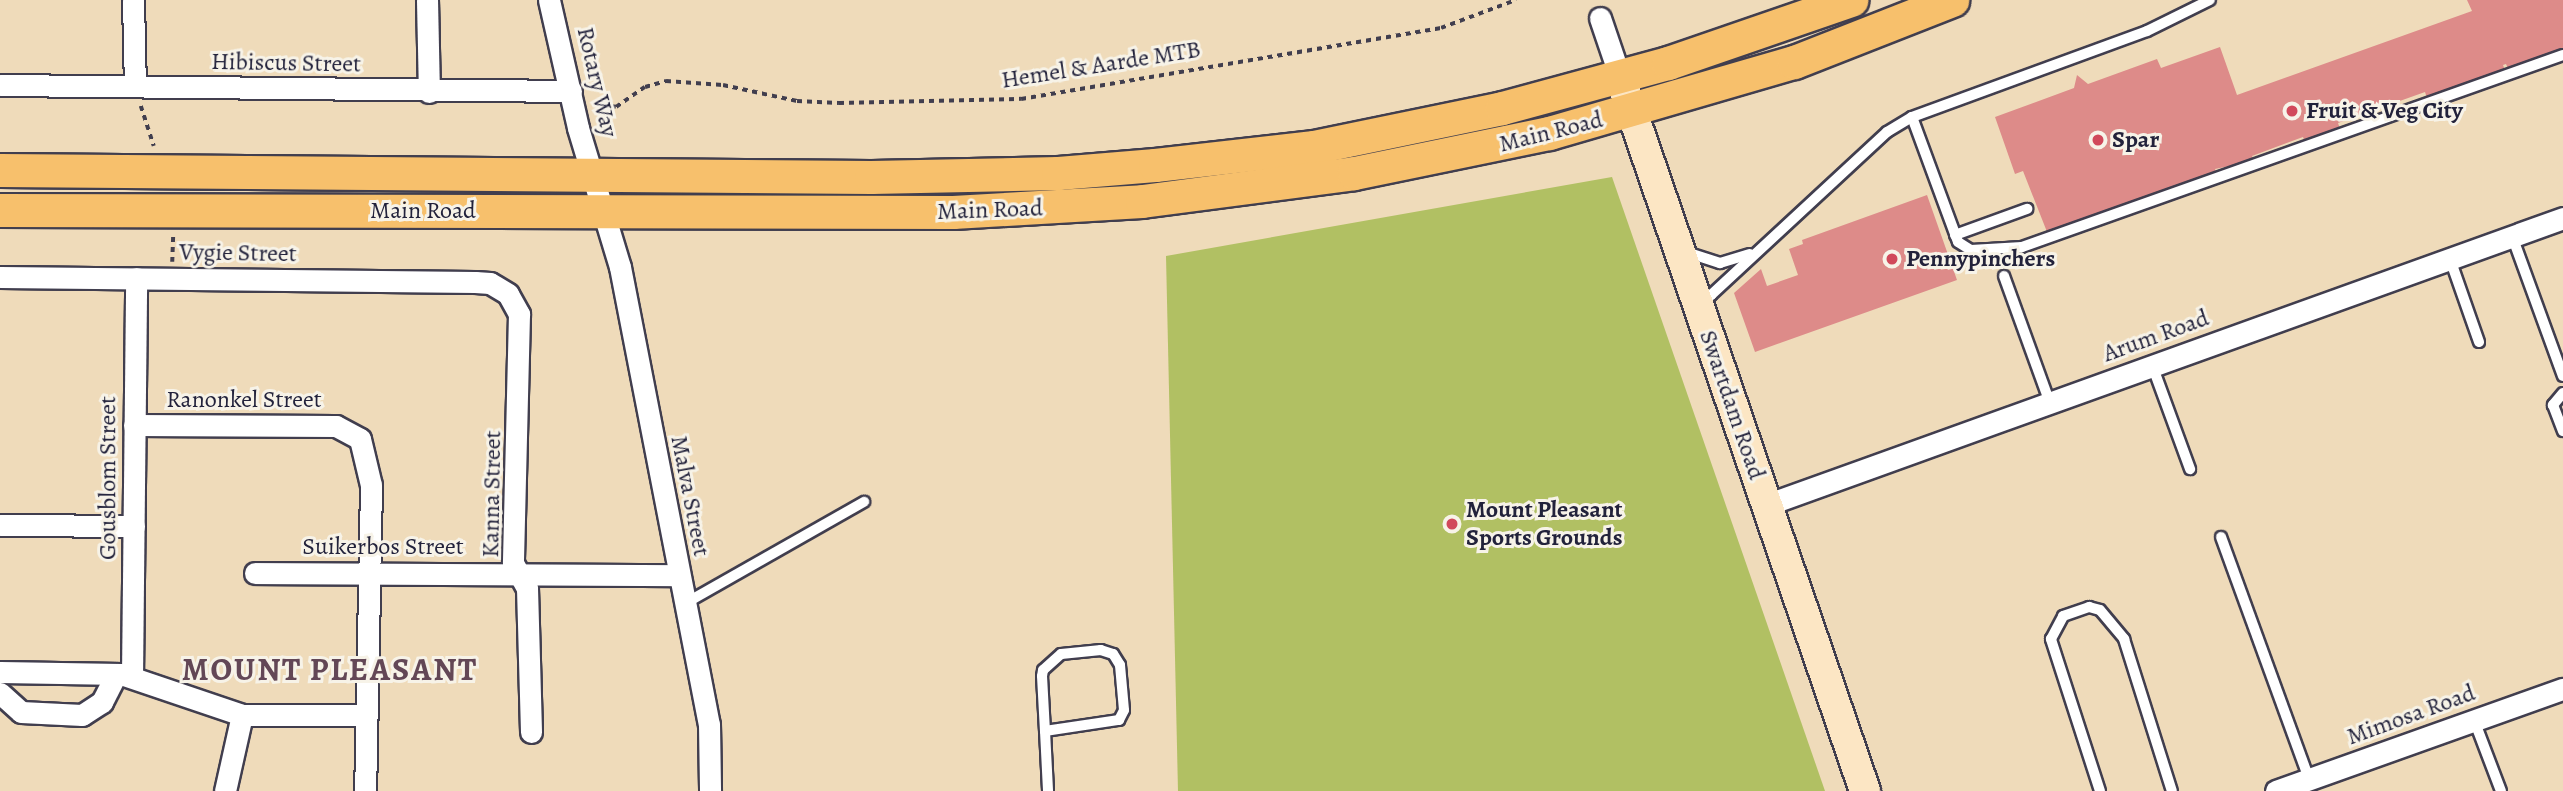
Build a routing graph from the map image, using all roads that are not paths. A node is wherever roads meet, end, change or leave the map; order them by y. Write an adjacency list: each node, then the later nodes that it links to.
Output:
1 (133, 0): 11 (street)
2 (427, 0): 13 (street)
3 (549, 0): 12 (street, Rotary Way)
4 (1851, 0): 9 (main road, Main Road)
5 (1952, 0): 14 (main road, Main Road)
6 (2210, 0): 15 (lane)
7 (1600, 18): 9 (street, Swartdam Road)
8 (2563, 55): 22 (lane)
9 (1620, 77): 14 (street, Swartdam Road); 17 (main road, Main Road)
10 (0, 85): 11 (street, Hibiscus Street)
11 (135, 86): 13 (street, Hibiscus Street)
12 (571, 91): 13 (street, Hibiscus Street); 17 (street, Rotary Way)
13 (429, 92)
14 (1632, 112): 20 (main road, Main Road); 24 (street, Swartdam Road)
15 (1912, 117): 22 (lane); 25 (lane)
16 (0, 170): 17 (main road, Main Road)
17 (594, 176): 20 (street, Rotary Way)
18 (2028, 209): 22 (lane)
19 (0, 210): 20 (main road, Main Road)
20 (606, 212): 48 (street, Malva Street)
21 (2563, 218): 23 (street, Arum Road)
22 (1955, 235)
23 (2512, 236): 26 (street, Arum Road); 34 (lane)
24 (1675, 242): 25 (lane); 31 (street, Swartdam Road)
25 (1758, 248): 31 (lane)
26 (2450, 259): 32 (lane); 33 (street, Arum Road)
27 (2004, 276): 36 (lane)
28 (0, 278): 29 (street, Vygie Street)
29 (136, 278): 30 (street, Vygie Street); 37 (street, Gousblom Street)
30 (475, 282): 47 (street, Kanna Street)
31 (1695, 300): 41 (street, Swartdam Road)
32 (2479, 342)
33 (2152, 365): 36 (street, Arum Road); 39 (lane)
34 (2563, 376)
35 (2563, 393): 38 (lane)
36 (2050, 402): 41 (street, Arum Road)
37 (134, 425): 43 (street, Gousblom Street); 46 (street, Ranonkel Street)
38 (2563, 430)
39 (2190, 469)
40 (864, 502): 49 (lane)
41 (1766, 505): 64 (street, Swartdam Road)
42 (0, 525): 43 (street)
43 (134, 526): 51 (street, Gousblom Street)
44 (2221, 537): 59 (lane)
45 (255, 573): 46 (street, Suikerbos Street)
46 (368, 573): 47 (street, Suikerbos Street); 55 (street)
47 (519, 573): 48 (street, Suikerbos Street); 58 (street, Kanna Street)
48 (679, 576): 49 (street, Malva Street)
49 (686, 603): 62 (street, Malva Street)
50 (0, 673): 51 (street)
51 (124, 676): 53 (street); 54 (street)
52 (2563, 689): 56 (street, Mimosa Road)
53 (0, 693)
54 (242, 715): 55 (street); 60 (street)
55 (365, 715): 61 (street)
56 (2474, 720): 59 (street, Mimosa Road); 68 (lane)
57 (1045, 731): 57 (lane); 63 (lane)
58 (531, 732)
59 (2309, 779): 67 (street, Mimosa Road)
60 (225, 791)
61 (365, 791)
62 (710, 791)
63 (1048, 791)
64 (1865, 791)
65 (2100, 791): 66 (lane)
66 (2172, 791)
67 (2276, 791)
68 (2501, 791)

